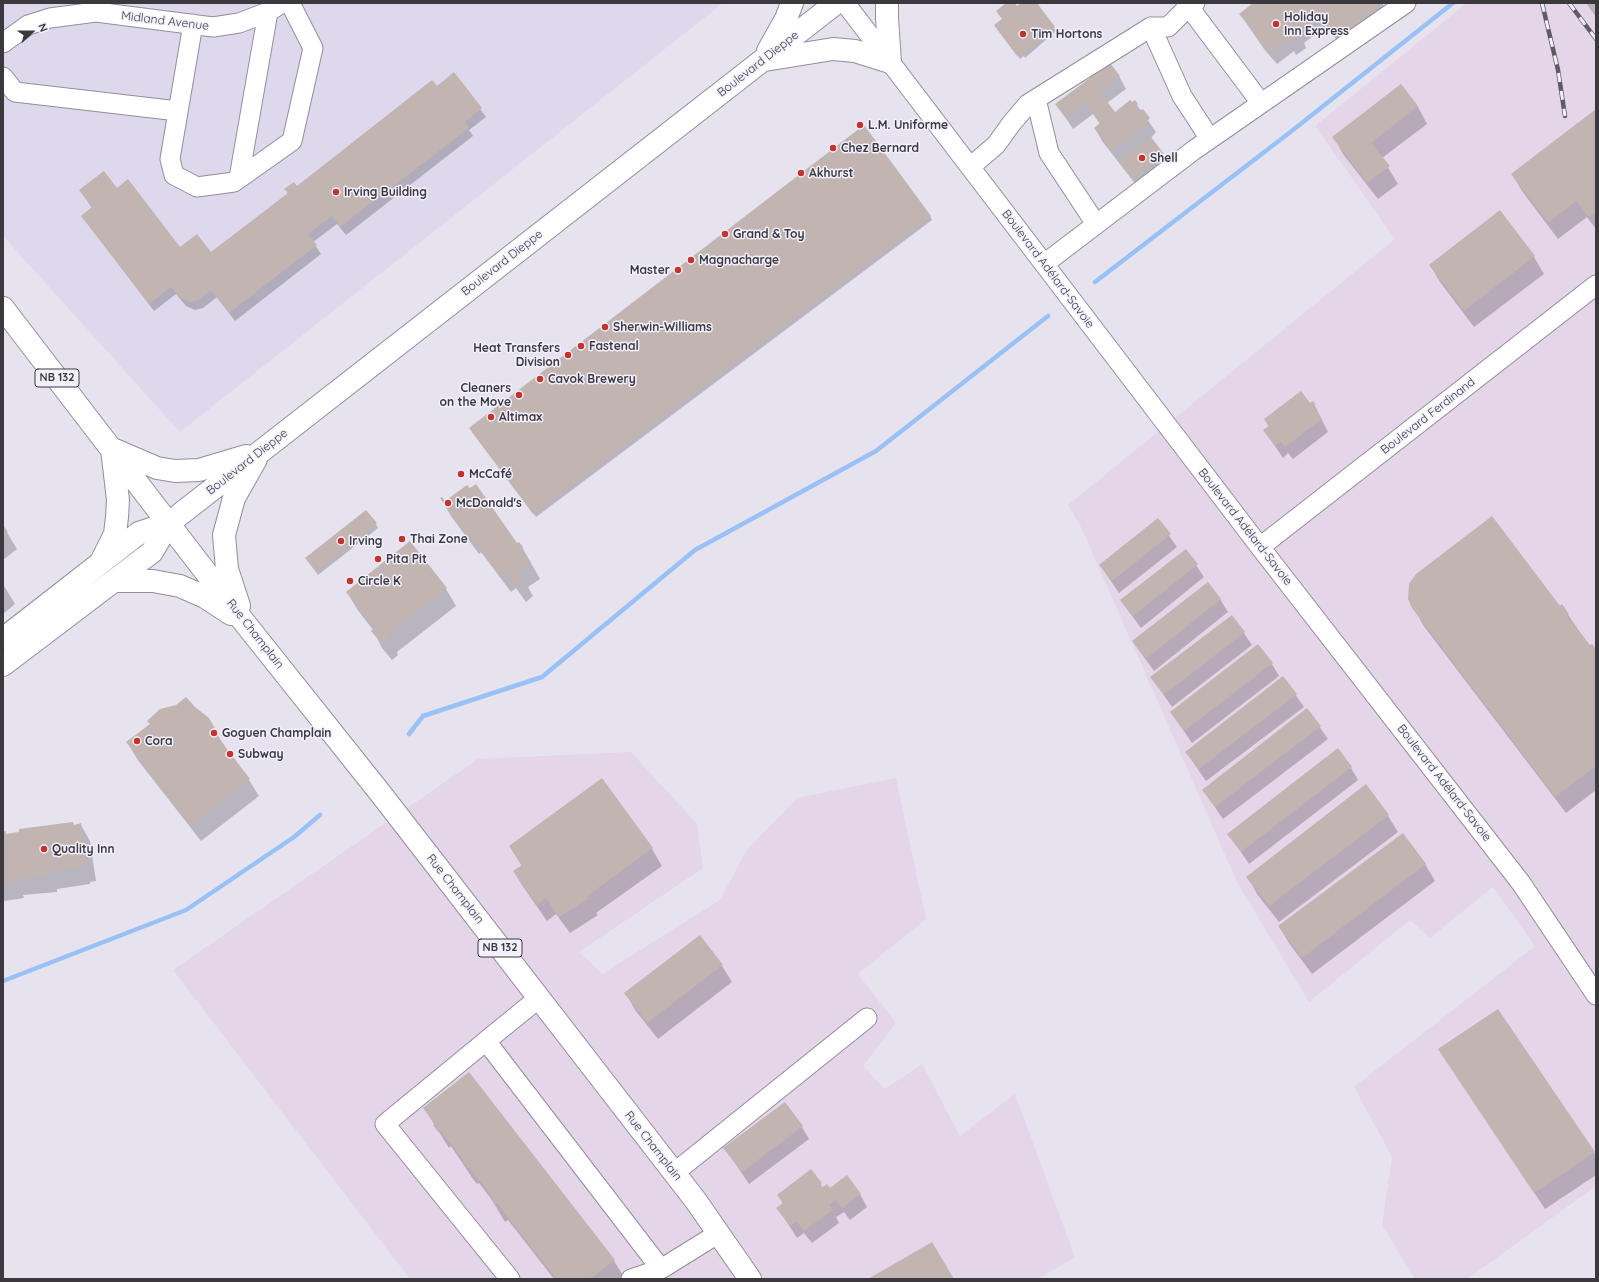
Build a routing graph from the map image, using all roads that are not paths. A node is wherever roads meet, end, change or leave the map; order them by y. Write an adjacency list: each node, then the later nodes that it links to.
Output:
1 (290, 3): 20 (street)
2 (792, 3): 12 (main road)
3 (836, 3): 12 (main road, Boulevard Dieppe)
4 (845, 3): 13 (street, Boulevard Adélard-Savoie)
5 (888, 3): 13 (main road)
6 (1406, 3): 16 (street)
7 (1190, 4): 10 (street); 16 (street)
8 (275, 7): 9 (street, Midland Avenue); 20 (street)
9 (193, 24): 11 (street, Midland Avenue); 17 (street)
10 (1151, 27): 15 (street); 18 (street)
11 (3, 43)
12 (762, 61): 13 (main road); 26 (main road, Boulevard Dieppe)
13 (890, 62): 19 (street, Boulevard Adélard-Savoie)
14 (3, 77): 17 (street)
15 (1036, 99): 19 (street); 21 (street)
16 (1261, 103): 18 (street)
17 (178, 111): 20 (street)
18 (1210, 139): 21 (street)
19 (970, 166): 22 (street, Boulevard Adélard-Savoie)
20 (239, 178)
21 (1096, 224): 22 (street)
22 (1044, 264): 28 (street, Boulevard Adélard-Savoie)
23 (1596, 285): 28 (street, Boulevard Ferdinand)
24 (3, 308): 25 (main road, NB 132)
25 (112, 449): 26 (main road); 27 (main road, NB 132); 29 (main road)
26 (260, 452): 27 (main road, Boulevard Dieppe); 31 (main road)
27 (168, 523): 29 (main road, Boulevard Dieppe); 30 (main road, Boulevard Dieppe); 31 (main road, Rue Champlain / NB 132)
28 (1260, 547): 34 (street, Boulevard Adélard-Savoie)
29 (102, 561): 32 (main road, Boulevard Dieppe)
30 (114, 581): 31 (main road); 33 (main road, Boulevard Dieppe)
31 (244, 622): 35 (main road, Rue Champlain / NB 132)
32 (3, 639)
33 (3, 665)
34 (1596, 995)
35 (539, 998): 37 (street); 38 (main road, Rue Champlain / NB 132)
36 (868, 1018): 38 (street)
37 (486, 1041): 40 (street); 41 (street)
38 (674, 1173): 39 (main road, Rue Champlain / NB 132)
39 (719, 1233): 40 (street); 43 (main road, Rue Champlain / NB 132)
40 (661, 1269): 42 (street)
41 (510, 1279)
42 (631, 1279)
43 (750, 1279)

